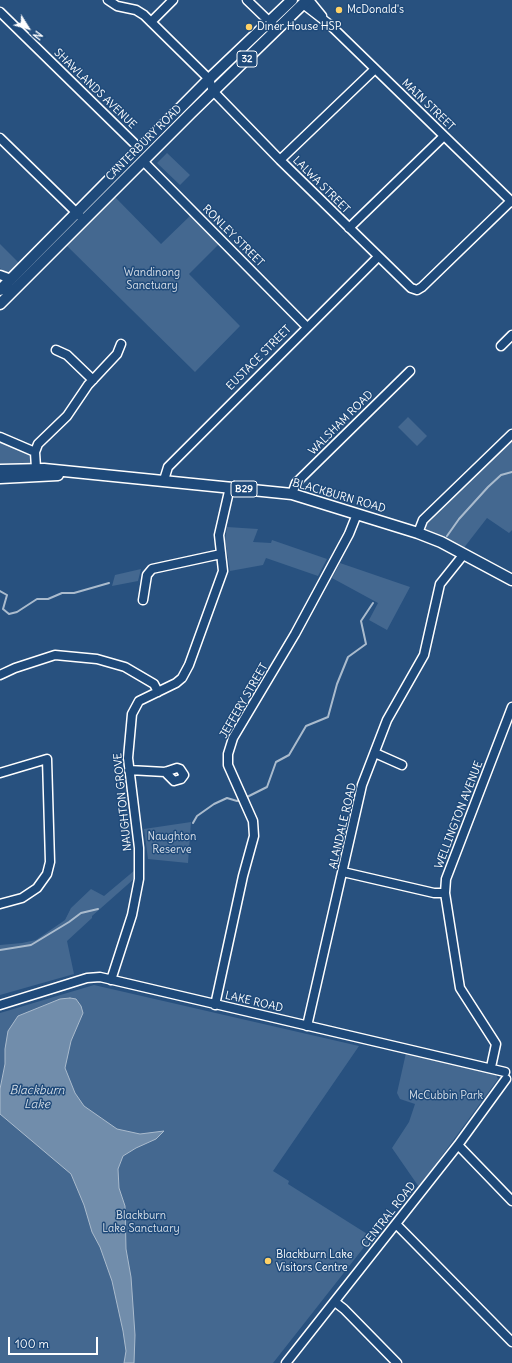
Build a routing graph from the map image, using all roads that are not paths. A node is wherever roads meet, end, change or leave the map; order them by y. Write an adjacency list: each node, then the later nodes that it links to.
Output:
1 (108, 0): 7 (street)
2 (173, 0): 7 (street)
3 (247, 0): 8 (street)
4 (292, 0): 8 (main road, CANTERBURY ROAD / 32)
5 (305, 1): 9 (main road, CANTERBURY ROAD / 32); 10 (street, MAIN STREET)
6 (0, 12): 15 (street, SHAWLANDS AVENUE)
7 (151, 22): 11 (street)
8 (270, 22): 9 (street); 11 (main road, CANTERBURY ROAD / 32)
9 (277, 29): 12 (main road, CANTERBURY ROAD / 32)
10 (375, 69): 13 (street, MAIN STREET); 16 (street)
11 (209, 79): 12 (street); 15 (main road, CANTERBURY ROAD / 32)
12 (213, 91): 15 (main road, CANTERBURY ROAD / 32); 16 (street, LALWA STREET)
13 (444, 136): 17 (street, MAIN STREET); 19 (street)
14 (0, 138): 18 (street)
15 (139, 155): 18 (main road, CANTERBURY ROAD / 32); 24 (street, RONLEY STREET)
16 (280, 160): 19 (street, LALWA STREET)
17 (512, 201): 20 (street, LALWA STREET)
18 (81, 216): 22 (main road, CANTERBURY ROAD / 32)
19 (348, 228): 20 (street, LALWA STREET)
20 (378, 257): 24 (street, EUSTACE STREET)
21 (0, 275): 22 (street)
22 (6, 284): 23 (main road, CANTERBURY ROAD / 32)
23 (0, 304)
24 (306, 326): 36 (street, EUSTACE STREET)
25 (512, 335): 27 (street)
26 (121, 344): 30 (street)
27 (502, 346)
28 (56, 350): 30 (street)
29 (410, 371): 38 (street, WALSHAM ROAD)
30 (93, 380): 33 (street)
31 (512, 434): 40 (street)
32 (0, 437): 33 (street)
33 (35, 452): 34 (street)
34 (36, 472): 35 (main road, BLACKBURN ROAD / B29); 35 (main road, BLACKBURN ROAD / B29); 36 (main road, BLACKBURN ROAD / B29)
35 (1, 473)
36 (164, 480): 37 (main road, BLACKBURN ROAD / B29)
37 (230, 487): 38 (main road, BLACKBURN ROAD / B29); 41 (street, NAUGHTON GROVE)
38 (292, 494): 39 (main road, BLACKBURN ROAD / B29)
39 (357, 514): 40 (main road, BLACKBURN ROAD / B29); 58 (street, JEFFERY STREET)
40 (418, 533): 42 (main road, BLACKBURN ROAD / B29)
41 (221, 554): 44 (street); 46 (street, NAUGHTON GROVE)
42 (464, 554): 43 (main road, BLACKBURN ROAD / B29); 48 (street, ALANDALE ROAD)
43 (512, 580)
44 (144, 600)
45 (0, 675): 46 (street)
46 (158, 692): 50 (street, NAUGHTON GROVE)
47 (512, 707): 54 (street, WELLINGTON AVENUE)
48 (375, 754): 49 (street); 53 (street, ALANDALE ROAD)
49 (402, 765)
50 (129, 770): 51 (street); 56 (street, NAUGHTON GROVE)
51 (165, 772)
52 (0, 773): 55 (street)
53 (343, 872): 54 (street); 59 (street, ALANDALE ROAD)
54 (445, 893): 60 (street, WELLINGTON AVENUE)
55 (0, 904)
56 (111, 980): 57 (street, LAKE ROAD); 58 (street, LAKE ROAD)
57 (0, 1004)
58 (215, 1005): 59 (street, LAKE ROAD)
59 (308, 1026): 60 (street, LAKE ROAD)
60 (491, 1067): 61 (street, LAKE ROAD)
61 (509, 1075): 62 (street, CENTRAL ROAD)
62 (458, 1145): 63 (street); 64 (street, CENTRAL ROAD)
63 (512, 1201)
64 (396, 1224): 65 (street, CENTRAL ROAD); 66 (street)
65 (335, 1302): 67 (street, CENTRAL ROAD); 68 (street)
66 (512, 1342)
67 (286, 1363)
68 (397, 1363)

